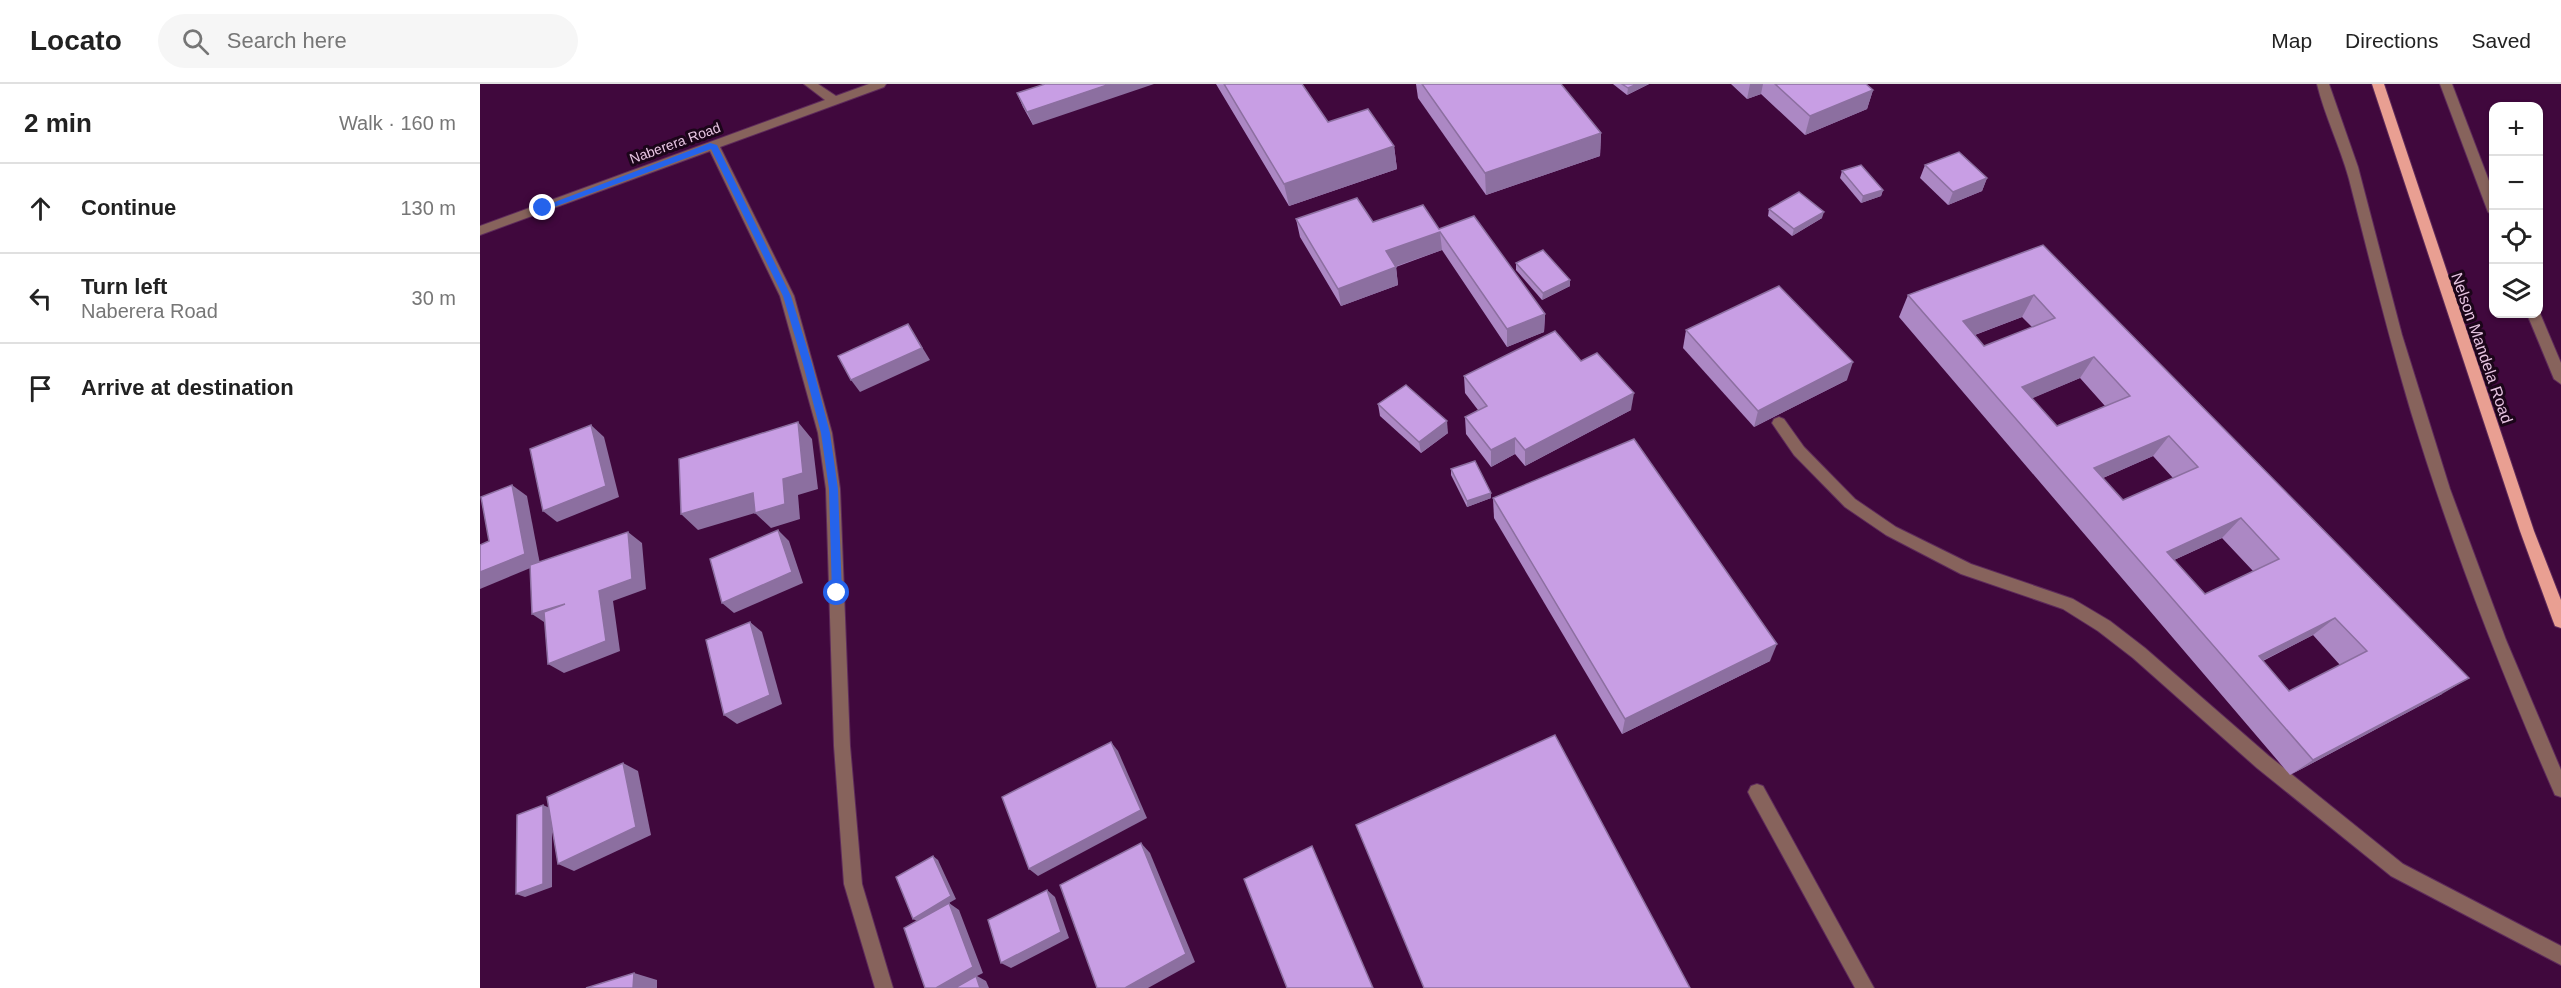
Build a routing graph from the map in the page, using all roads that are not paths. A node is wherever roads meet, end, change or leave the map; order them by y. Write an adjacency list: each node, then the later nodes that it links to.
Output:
1 (810, 84): 6 (street)
2 (880, 84): 6 (street, Naberera Road)
3 (2323, 84): 14 (street)
4 (2378, 84): 13 (main road, Nelson Mandela Road)
5 (2446, 84): 8 (street)
6 (835, 100): 7 (street, Naberera Road)
7 (713, 145): 9 (street, Naberera Road); 17 (street)
8 (2492, 210)
9 (480, 231)
10 (2536, 318): 11 (street)
11 (2561, 379)
12 (1779, 423): 16 (street)
13 (2561, 621)
14 (2561, 789)
15 (1757, 792): 18 (street)
16 (2561, 956)
17 (884, 988)
18 (1865, 988)

